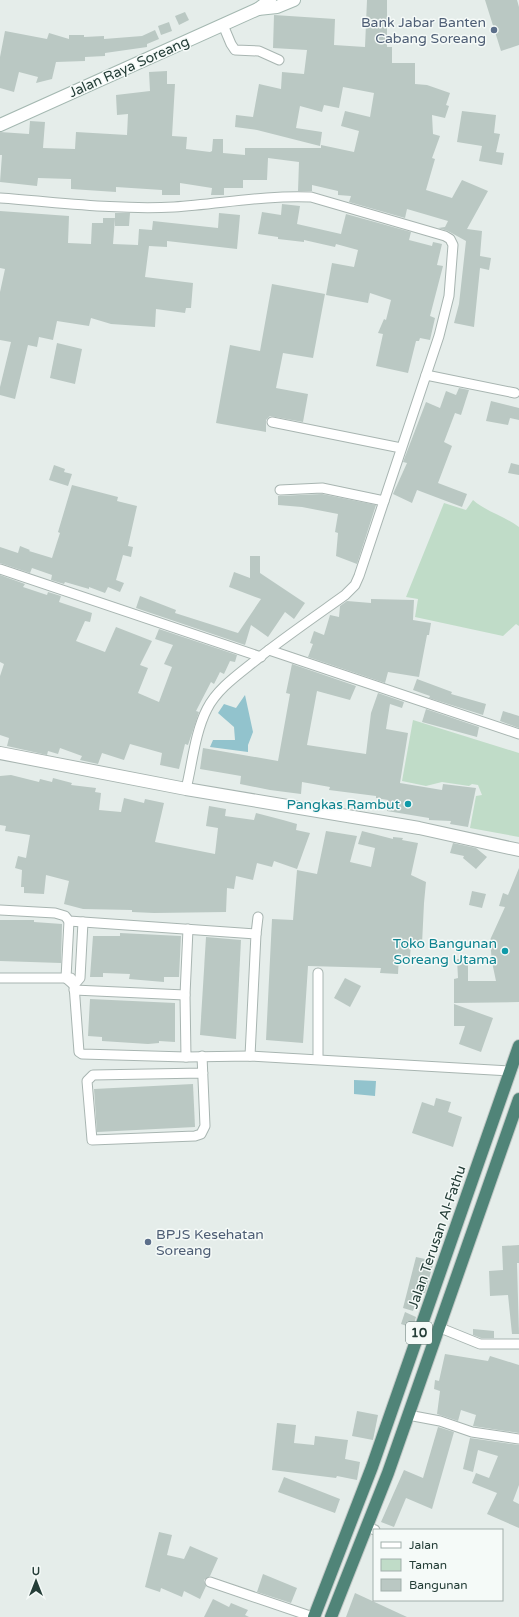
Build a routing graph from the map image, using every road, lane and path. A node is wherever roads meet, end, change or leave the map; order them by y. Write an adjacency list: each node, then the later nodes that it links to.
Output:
1 (270, 0): 3 (street, Jalan Raya Soreang)
2 (294, 0): 3 (street, Jalan Raya Soreang)
3 (258, 9): 4 (street, Jalan Raya Soreang)
4 (223, 25): 5 (street); 6 (street, Jalan Raya Soreang)
5 (279, 60)
6 (0, 125)
7 (0, 198): 8 (street)
8 (426, 375): 9 (street); 11 (street)
9 (515, 393)
10 (272, 422): 11 (street)
11 (401, 448): 13 (street)
12 (280, 490): 13 (street)
13 (384, 501): 15 (street)
14 (0, 569): 16 (street)
15 (269, 650): 16 (street); 17 (street)
16 (261, 657): 19 (street)
17 (519, 734)
18 (0, 753): 19 (street)
19 (186, 790): 20 (street)
20 (519, 850)
21 (0, 910): 23 (street)
22 (258, 917): 26 (street)
23 (69, 921): 24 (street); 29 (street)
24 (83, 922): 25 (street); 30 (street)
25 (188, 929): 26 (street); 32 (street)
26 (256, 934): 35 (street)
27 (318, 973): 37 (street)
28 (0, 978): 29 (street)
29 (66, 978): 30 (street); 31 (street)
30 (80, 978): 31 (street)
31 (74, 988): 32 (street); 36 (street)
32 (185, 995): 36 (street)
33 (519, 1046): 38 (highway, Jalan Terusan Al-Fathu / 10)
34 (202, 1056): 35 (street); 36 (street); 39 (street)
35 (250, 1056): 37 (street)
36 (186, 1057)
37 (318, 1059): 38 (street)
38 (510, 1071): 43 (highway, Jalan Terusan Al-Fathu / 10)
39 (203, 1073): 39 (street)
40 (519, 1099): 41 (highway, 10)
41 (438, 1327): 42 (street); 44 (highway, 10)
42 (519, 1344)
43 (399, 1389): 44 (highway); 49 (highway, Jalan Terusan Al-Fathu / 10)
44 (415, 1394): 45 (highway, 10)
45 (408, 1415): 46 (street); 47 (highway, 10)
46 (519, 1439)
47 (371, 1528): 50 (highway, 10)
48 (210, 1582): 49 (street)
49 (314, 1617)
50 (331, 1617)

